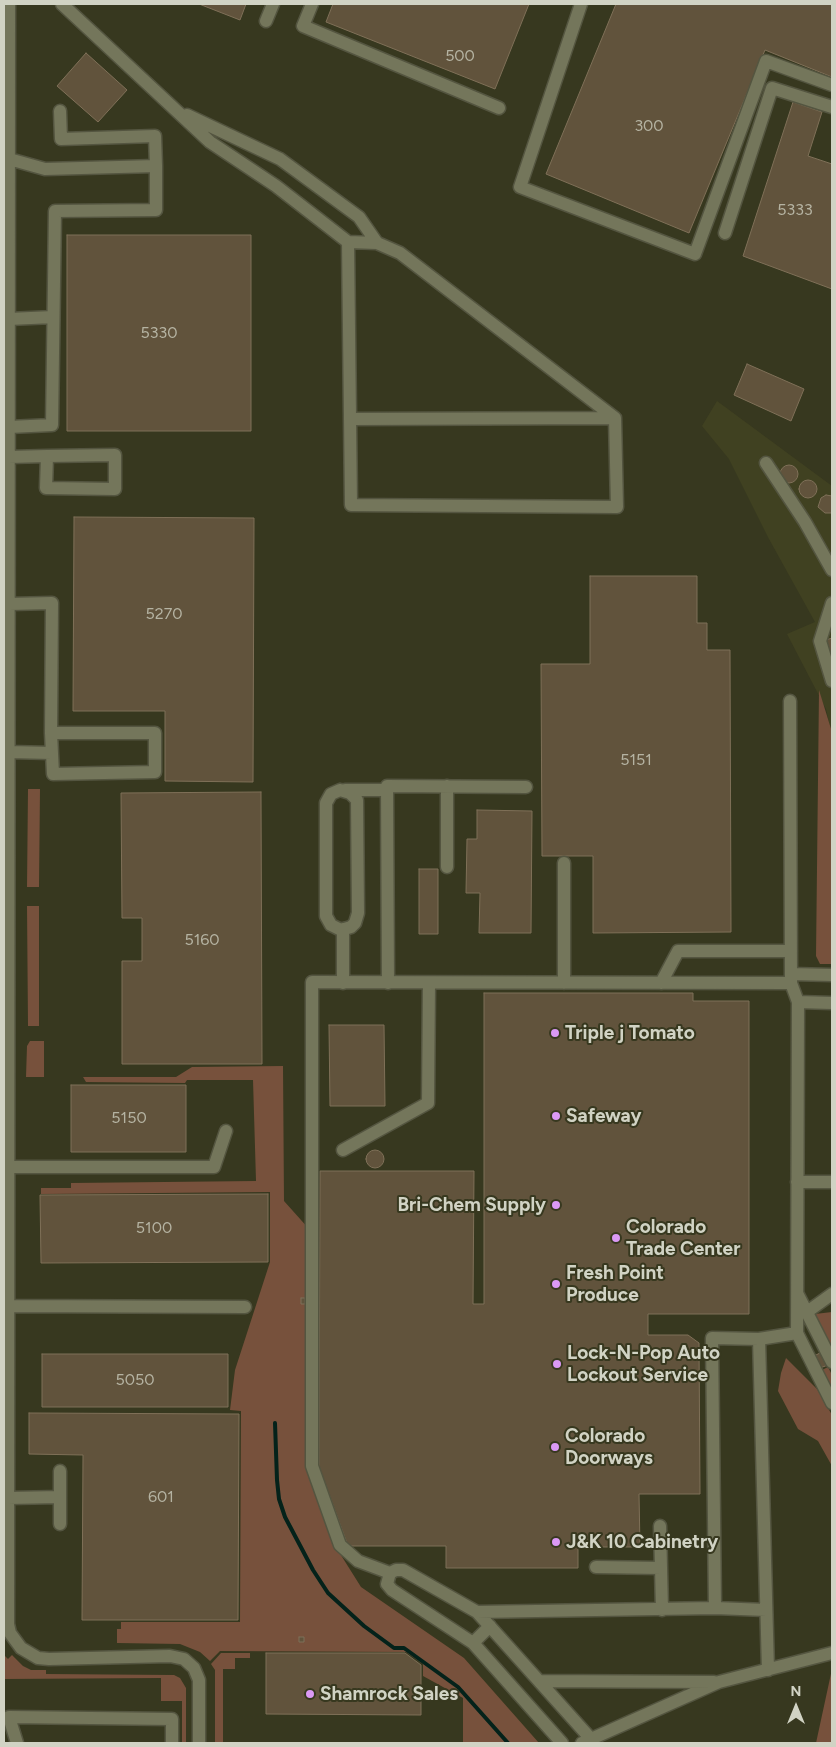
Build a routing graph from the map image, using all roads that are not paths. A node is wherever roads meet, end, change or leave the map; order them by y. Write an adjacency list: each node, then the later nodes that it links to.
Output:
1 (9, 4): 7 (street)
2 (62, 4): 11 (street)
3 (273, 4): 6 (street)
4 (312, 4): 10 (street)
5 (581, 4): 8 (street)
6 (266, 21)
7 (6, 43): 13 (street)
8 (832, 85)
9 (832, 107): 15 (street)
10 (499, 108)
11 (176, 109): 16 (street); 17 (street)
12 (60, 111): 14 (street)
13 (9, 158): 14 (street); 19 (street)
14 (156, 166): 18 (street)
15 (725, 233)
16 (348, 242): 17 (street); 21 (street)
17 (377, 243): 20 (street)
18 (53, 317): 19 (street); 22 (street)
19 (9, 319): 22 (street)
20 (615, 418): 21 (street); 21 (street)
21 (350, 419)
22 (9, 427): 24 (street)
23 (47, 456): 23 (street); 24 (street)
24 (9, 457): 28 (street)
25 (766, 463): 26 (street)
26 (832, 570)
27 (832, 602): 29 (street)
28 (9, 604): 31 (street); 32 (street)
29 (832, 681)
30 (790, 701): 42 (street)
31 (51, 733): 33 (street); 33 (street)
32 (9, 752): 33 (street); 38 (street)
33 (52, 753)
34 (447, 786): 35 (street); 37 (street); 40 (street)
35 (526, 787)
36 (340, 790): 37 (street); 41 (street); 41 (street)
37 (387, 790): 46 (street)
38 (6, 814): 52 (street)
39 (564, 863): 48 (street)
40 (447, 867)
41 (343, 929): 45 (street)
42 (790, 951): 44 (street); 49 (street)
43 (829, 974): 44 (street)
44 (790, 979): 49 (street); 51 (street)
45 (343, 983): 46 (street); 74 (street)
46 (388, 983): 47 (street)
47 (429, 983): 48 (street); 54 (street)
48 (564, 983): 49 (street)
49 (661, 983)
50 (828, 1001): 51 (street)
51 (798, 1002): 56 (street)
52 (6, 1011): 55 (street)
53 (226, 1131): 55 (street)
54 (343, 1150)
55 (8, 1166): 60 (street)
56 (797, 1182): 57 (street); 58 (street)
57 (832, 1182)
58 (797, 1292): 62 (street); 63 (street)
59 (832, 1294): 62 (street)
60 (8, 1306): 61 (street); 69 (street)
61 (244, 1307)
62 (807, 1312): 65 (street)
63 (797, 1334): 64 (street); 66 (street)
64 (759, 1339): 75 (street); 77 (street)
65 (832, 1362)
66 (832, 1403)
67 (60, 1471): 68 (street)
68 (60, 1497): 69 (street); 70 (street)
69 (8, 1498): 88 (street)
70 (60, 1524)
71 (660, 1526): 73 (street)
72 (596, 1567): 73 (street)
73 (661, 1568): 76 (street)
74 (390, 1573): 78 (street); 80 (street)
75 (715, 1608): 76 (street); 77 (street)
76 (662, 1610): 78 (street)
77 (766, 1610): 82 (street)
78 (477, 1612): 79 (street)
79 (490, 1626): 80 (street); 83 (street)
80 (473, 1643): 89 (street)
81 (832, 1653): 82 (street)
82 (768, 1670): 84 (street)
83 (539, 1681): 84 (street); 85 (street)
84 (719, 1682): 85 (street)
85 (587, 1741)
86 (17, 1743): 87 (street)
87 (172, 1743)
88 (199, 1743)
89 (562, 1743)

